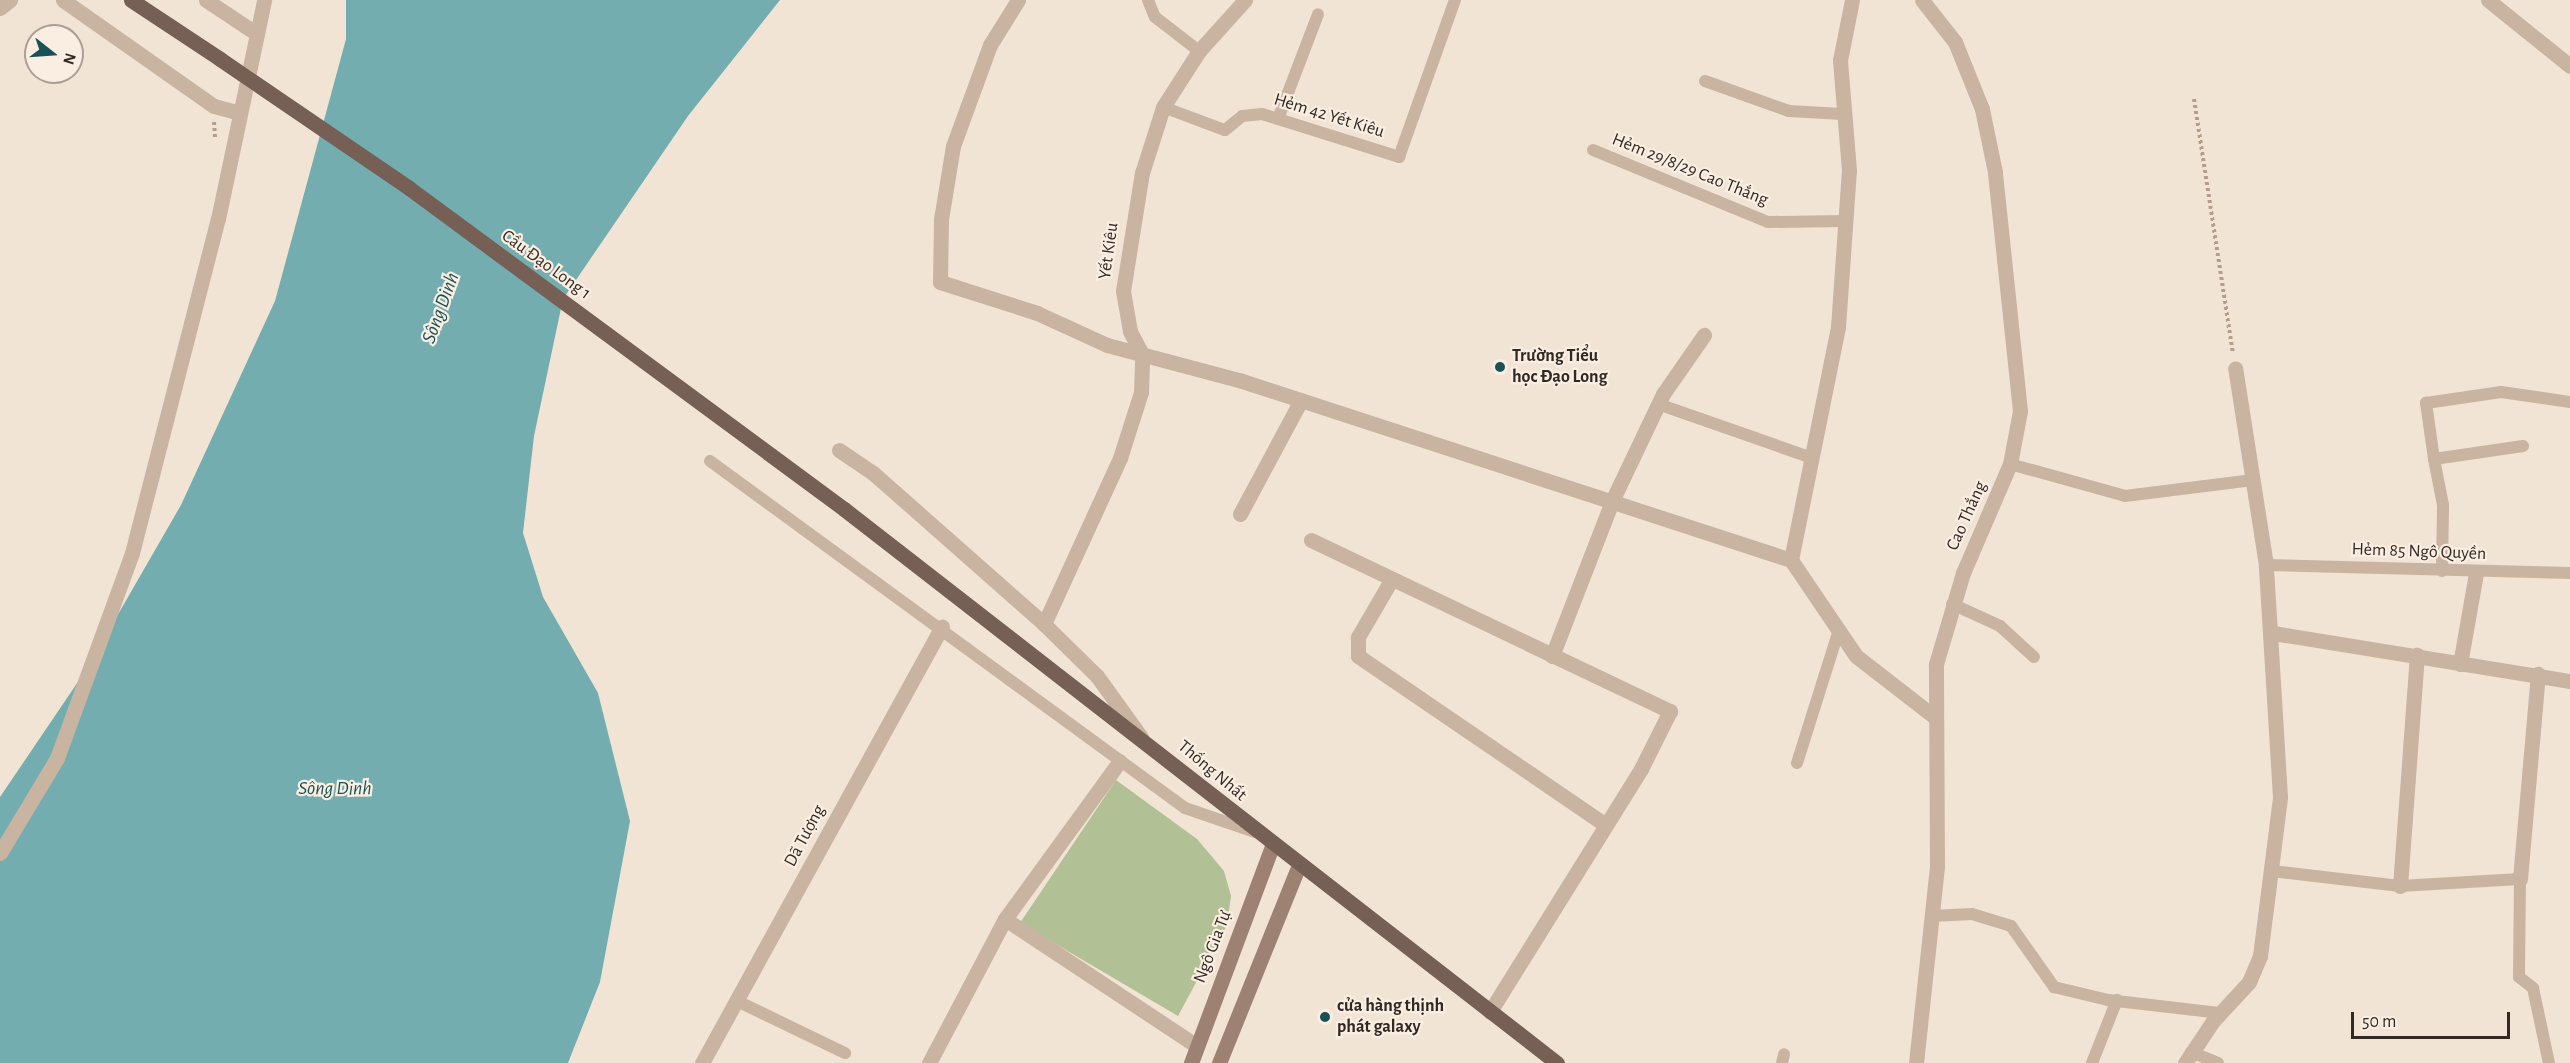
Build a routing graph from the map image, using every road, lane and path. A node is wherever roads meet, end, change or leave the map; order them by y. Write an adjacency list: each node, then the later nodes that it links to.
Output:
1 (10, 0): 13 (street)
2 (63, 0): 21 (street)
3 (131, 0): 40 (main road, Cầu Đạo Long 1, bridge)
4 (206, 0): 15 (street)
5 (264, 0): 15 (street)
6 (1018, 0): 27 (street)
7 (1148, 0): 16 (lane)
8 (1245, 0): 16 (street, Yết Kiêu)
9 (1455, 0): 23 (lane, Hẻm 42 Yết Kiêu)
10 (1852, 0): 22 (street)
11 (1922, 0): 37 (street, Cao Thắng)
12 (2488, 0): 17 (street)
13 (0, 8)
14 (1318, 14): 23 (lane)
15 (257, 34): 21 (street)
16 (1199, 51): 20 (street, Yết Kiêu)
17 (2570, 66)
18 (1705, 81): 22 (lane)
19 (2194, 99): 28 (path)
20 (1163, 107): 23 (lane, Hẻm 42 Yết Kiêu); 27 (street, Yết Kiêu)
21 (240, 113): 67 (street)
22 (1842, 114): 25 (street)
23 (1278, 119)
24 (1593, 150): 25 (lane, Hẻm 29/8/29 Cao Thắng)
25 (1845, 221): 34 (street)
26 (1704, 335): 31 (street)
27 (1143, 354): 29 (street); 50 (street)
28 (2235, 368): 38 (street)
29 (1301, 399): 39 (street); 41 (street)
30 (2570, 402): 35 (lane)
31 (1658, 404): 34 (lane); 39 (street)
32 (2523, 446): 35 (lane)
33 (839, 450): 50 (street)
34 (1812, 458): 43 (street)
35 (2434, 459): 45 (lane)
36 (710, 460): 51 (lane)
37 (2010, 464): 38 (lane); 49 (street, Cao Thắng)
38 (2253, 480): 44 (street)
39 (1612, 501): 43 (street); 55 (street)
40 (844, 509): 61 (main road, Thống Nhất)
41 (1240, 514)
42 (1311, 540): 48 (street)
43 (1791, 560): 52 (street)
44 (2266, 565): 45 (lane, Hẻm 85 Ngô Quyền); 53 (street)
45 (2442, 571): 46 (lane, Hẻm 85 Ngô Quyền)
46 (2476, 573): 47 (lane, Hẻm 85 Ngô Quyền); 57 (street)
47 (2570, 573)
48 (1390, 582): 55 (street); 64 (street)
49 (1952, 604): 56 (lane); 60 (street, Cao Thắng)
50 (1044, 624): 61 (street)
51 (942, 627): 62 (lane); 75 (street, Dã Tượng)
52 (1839, 630): 60 (street); 63 (lane)
53 (2273, 633): 54 (street); 69 (street)
54 (2417, 655): 57 (street); 71 (street)
55 (1552, 656): 64 (street)
56 (2034, 657)
57 (2460, 664): 58 (street)
58 (2538, 674): 59 (street); 70 (street)
59 (2570, 681)
60 (1936, 718): 72 (street, Cao Thắng)
61 (1141, 737): 65 (main road, Thống Nhất)
62 (1120, 761): 65 (lane); 73 (street)
63 (1797, 763)
64 (1604, 824): 76 (street)
65 (1255, 832): 66 (main road, Thống Nhất)
66 (1272, 846): 68 (main road, Thống Nhất); 78 (main road, Ngô Gia Tự)
67 (0, 853)
68 (1298, 867): 76 (main road, Thống Nhất); 81 (main road)
69 (2272, 871): 71 (lane); 77 (street)
70 (2520, 879): 71 (lane); 89 (lane)
71 (2400, 886)
72 (1931, 916): 74 (lane); 86 (street, Cao Thắng)
73 (1005, 918): 78 (street); 83 (street)
74 (2117, 1000): 77 (lane); 87 (lane)
75 (737, 1001): 79 (lane); 82 (street, Dã Tượng)
76 (1490, 1012): 85 (main road, Thống Nhất)
77 (2221, 1013): 80 (street)
78 (1197, 1046): 81 (main road); 84 (main road, Ngô Gia Tự)
79 (845, 1053)
80 (2188, 1057): 88 (lane)
81 (1220, 1059)
82 (702, 1063)
83 (929, 1063)
84 (1191, 1063)
85 (1557, 1063)
86 (1916, 1063)
87 (2092, 1063)
88 (2218, 1063)
89 (2549, 1063)

